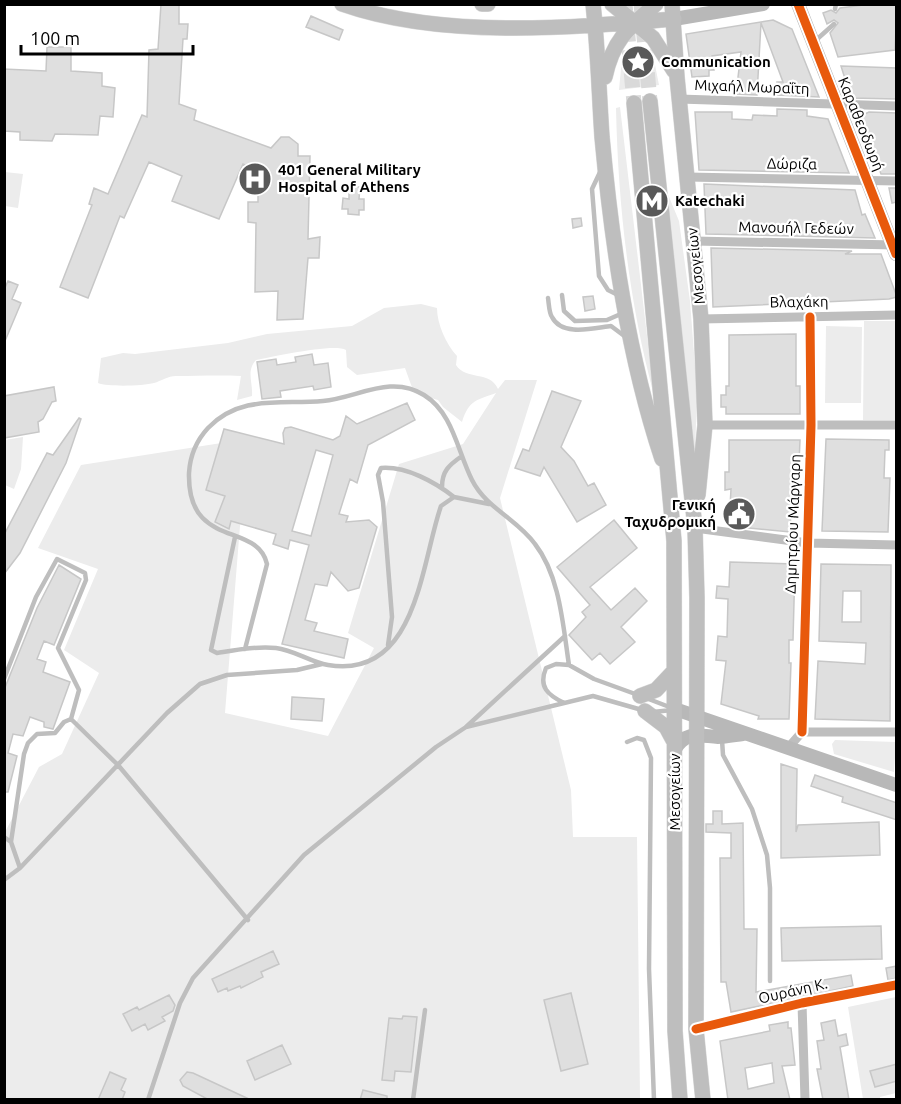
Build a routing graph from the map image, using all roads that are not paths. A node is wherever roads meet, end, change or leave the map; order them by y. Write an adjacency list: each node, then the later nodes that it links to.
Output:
1 (342, 4): 12 (main road)
2 (482, 4): 3 (main road)
3 (489, 4)
4 (593, 4): 12 (main road, Μεσογείων)
5 (763, 4): 9 (street)
6 (798, 4): 13 (street, Καραθεοδωρή)
7 (621, 7): 10 (main road); 12 (main road)
8 (649, 10): 9 (main road); 10 (main road)
9 (673, 12): 14 (main road, Μεσογείων)
10 (634, 22): 12 (main road); 14 (main road); 15 (main road)
11 (834, 24): 13 (lane)
12 (602, 25): 15 (main road, Μεσογείων)
13 (813, 42): 19 (street, Καραθεοδωρή)
14 (676, 77): 16 (main road, Μεσογείων)
15 (600, 97): 28 (main road, Μεσογείων)
16 (679, 99): 19 (street, Μιχαήλ Μωραΐτη); 21 (main road, Μεσογείων)
17 (650, 101): 41 (main road, Μεσογείων)
18 (634, 104): 37 (main road, Μεσογείων)
19 (838, 105): 20 (street, Μιχαήλ Μωραΐτη); 22 (street, Καραθεοδωρή)
20 (897, 106)
21 (687, 177): 22 (street, Δώριζα); 24 (main road, Μεσογείων)
22 (867, 180): 23 (street, Δώριζα); 25 (street, Καραθεοδωρή)
23 (897, 181)
24 (694, 241): 25 (street, Μανουήλ Γεδεών); 31 (main road, Μεσογείων)
25 (895, 248)
26 (562, 295): 28 (lane)
27 (548, 298): 32 (lane)
28 (624, 304): 32 (main road, Μεσογείων)
29 (897, 315): 30 (street, Βλαχάκη)
30 (810, 317): 31 (street, Βλαχάκη); 34 (street, Δημητρίου Μάργαρη)
31 (702, 319): 33 (main road, Μεσογείων)
32 (632, 342): 37 (main road, Μεσογείων)
33 (705, 425): 34 (street); 41 (main road, Μεσογείων)
34 (811, 425): 35 (street); 43 (street, Δημητρίου Μάργαρη)
35 (897, 425)
36 (462, 456): 38 (lane); 40 (lane); 42 (lane)
37 (671, 485): 50 (main road, Μεσογείων)
38 (442, 487): 39 (lane); 46 (lane)
39 (453, 497): 40 (lane); 46 (lane)
40 (489, 504): 45 (lane)
41 (694, 528): 43 (street); 56 (main road, Μεσογείων)
42 (235, 537): 47 (lane); 47 (lane)
43 (808, 543): 44 (street); 59 (street, Δημητρίου Μάργαρη)
44 (897, 545)
45 (565, 636): 49 (lane); 58 (lane)
46 (388, 648): 48 (lane)
47 (245, 649): 48 (lane)
48 (322, 664): 67 (lane)
49 (569, 665): 52 (lane); 53 (lane)
50 (674, 671): 52 (main road); 54 (main road, Μεσογείων)
51 (4, 679): 57 (lane)
52 (640, 696): 54 (lane)
53 (564, 703): 55 (lane); 58 (lane)
54 (675, 709): 55 (lane); 56 (street); 66 (main road, Μεσογείων)
55 (645, 711): 66 (main road)
56 (696, 717): 61 (street); 62 (main road, Μεσογείων)
57 (71, 719): 67 (lane); 70 (lane)
58 (466, 727): 73 (lane)
59 (802, 732): 60 (street); 65 (street)
60 (897, 732)
61 (745, 733): 63 (street); 65 (street)
62 (696, 734): 63 (street); 66 (street); 78 (main road, Μεσογείων)
63 (722, 737): 74 (lane)
64 (627, 742): 81 (lane)
65 (788, 748): 68 (street)
66 (675, 749): 82 (main road, Μεσογείων)
67 (118, 765): 71 (lane); 73 (lane)
68 (897, 785)
69 (4, 837): 70 (lane)
70 (11, 842): 71 (lane)
71 (20, 868): 72 (lane)
72 (4, 880)
73 (248, 920): 79 (lane)
74 (770, 981)
75 (897, 985): 76 (street, Ουράνη Κ.)
76 (802, 1003): 78 (street, Ουράνη Κ.); 84 (street)
77 (425, 1010): 80 (lane)
78 (696, 1029): 83 (main road, Μεσογείων)
79 (148, 1100)
80 (413, 1100)
81 (654, 1100)
82 (680, 1100)
83 (702, 1100)
84 (805, 1100)

